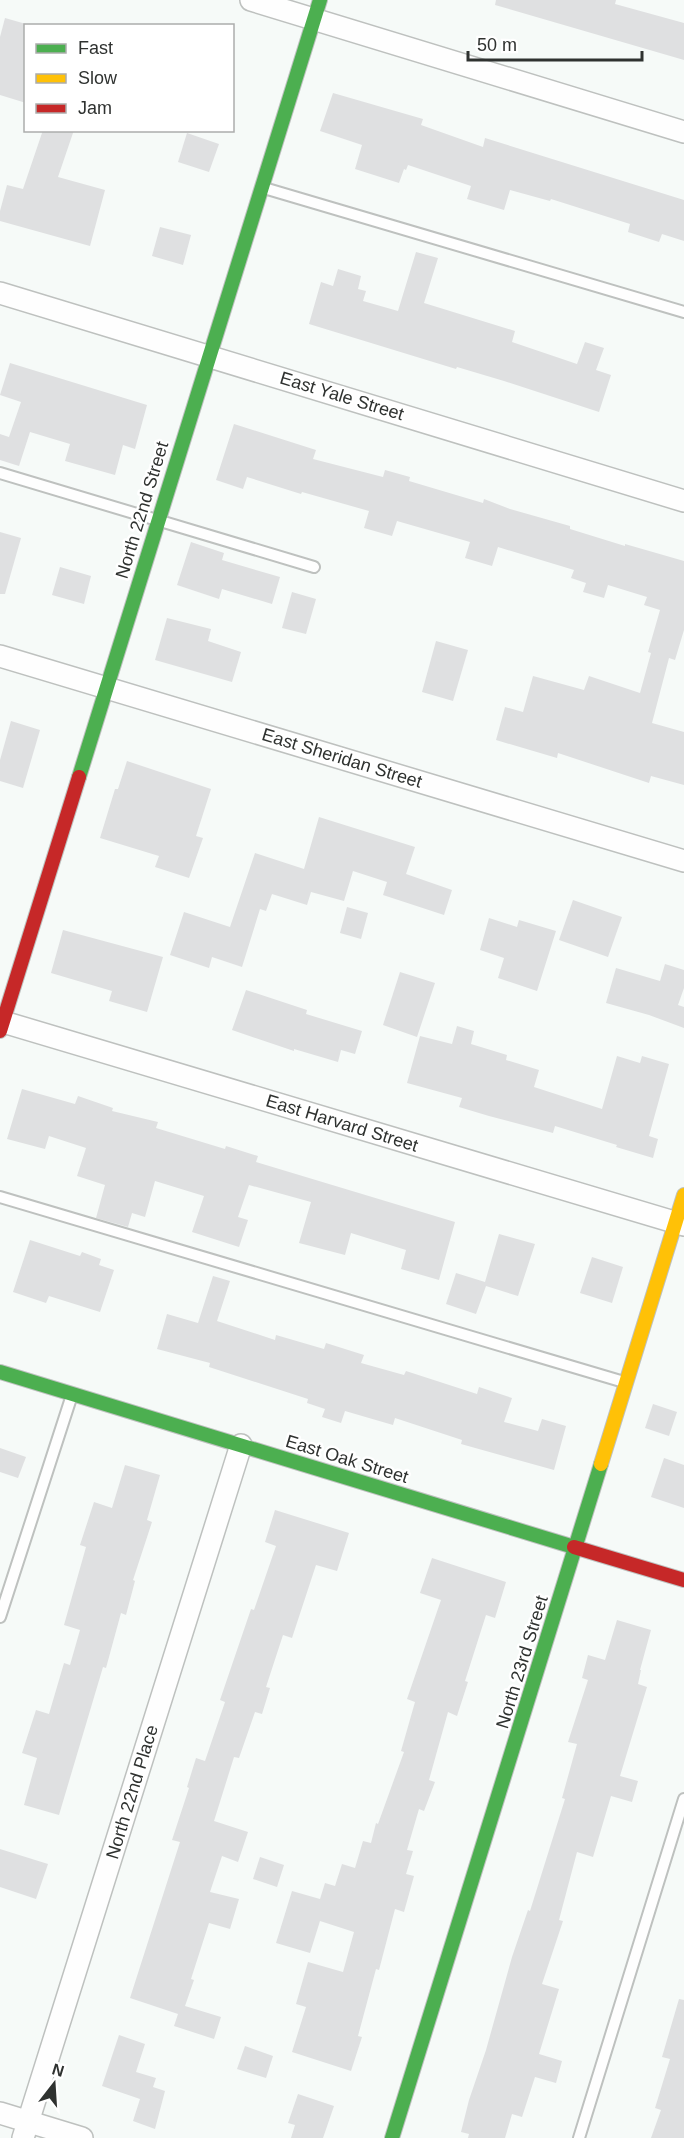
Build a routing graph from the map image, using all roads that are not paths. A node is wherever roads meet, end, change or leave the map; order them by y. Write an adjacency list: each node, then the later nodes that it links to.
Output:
1 (251, 0): 2 (street)
2 (317, 9): 3 (street); 4 (street, North 22nd Street)
3 (684, 132)
4 (261, 188): 6 (lane); 7 (street, North 22nd Street)
5 (0, 293): 7 (street, East Yale Street)
6 (684, 312)
7 (210, 356): 9 (street, East Yale Street); 10 (street, North 22nd Street)
8 (0, 473): 10 (lane)
9 (684, 501)
10 (158, 519): 11 (lane); 13 (street, North 22nd Street)
11 (314, 567)
12 (0, 656): 13 (street, East Sheridan Street)
13 (106, 687): 14 (street, East Sheridan Street); 15 (street, North 22nd Street)
14 (684, 861)
15 (1, 1025): 18 (street, East Harvard Street)
16 (684, 1195): 18 (street, North 23rd Street)
17 (0, 1197): 20 (lane)
18 (680, 1224): 20 (street, North 23rd Street)
19 (0, 1372): 21 (street, East Oak Street)
20 (627, 1383): 23 (street, North 23rd Street)
21 (72, 1395): 22 (street, East Oak Street); 25 (lane)
22 (241, 1445): 23 (street, East Oak Street); 28 (street, North 22nd Place)
23 (577, 1546): 24 (street, East Oak Street); 30 (street, North 23rd Street)
24 (684, 1580)
25 (0, 1617)
26 (684, 1799): 31 (lane)
27 (0, 2113): 28 (street)
28 (26, 2130): 29 (street)
29 (82, 2138)
30 (392, 2138)
31 (579, 2138)

